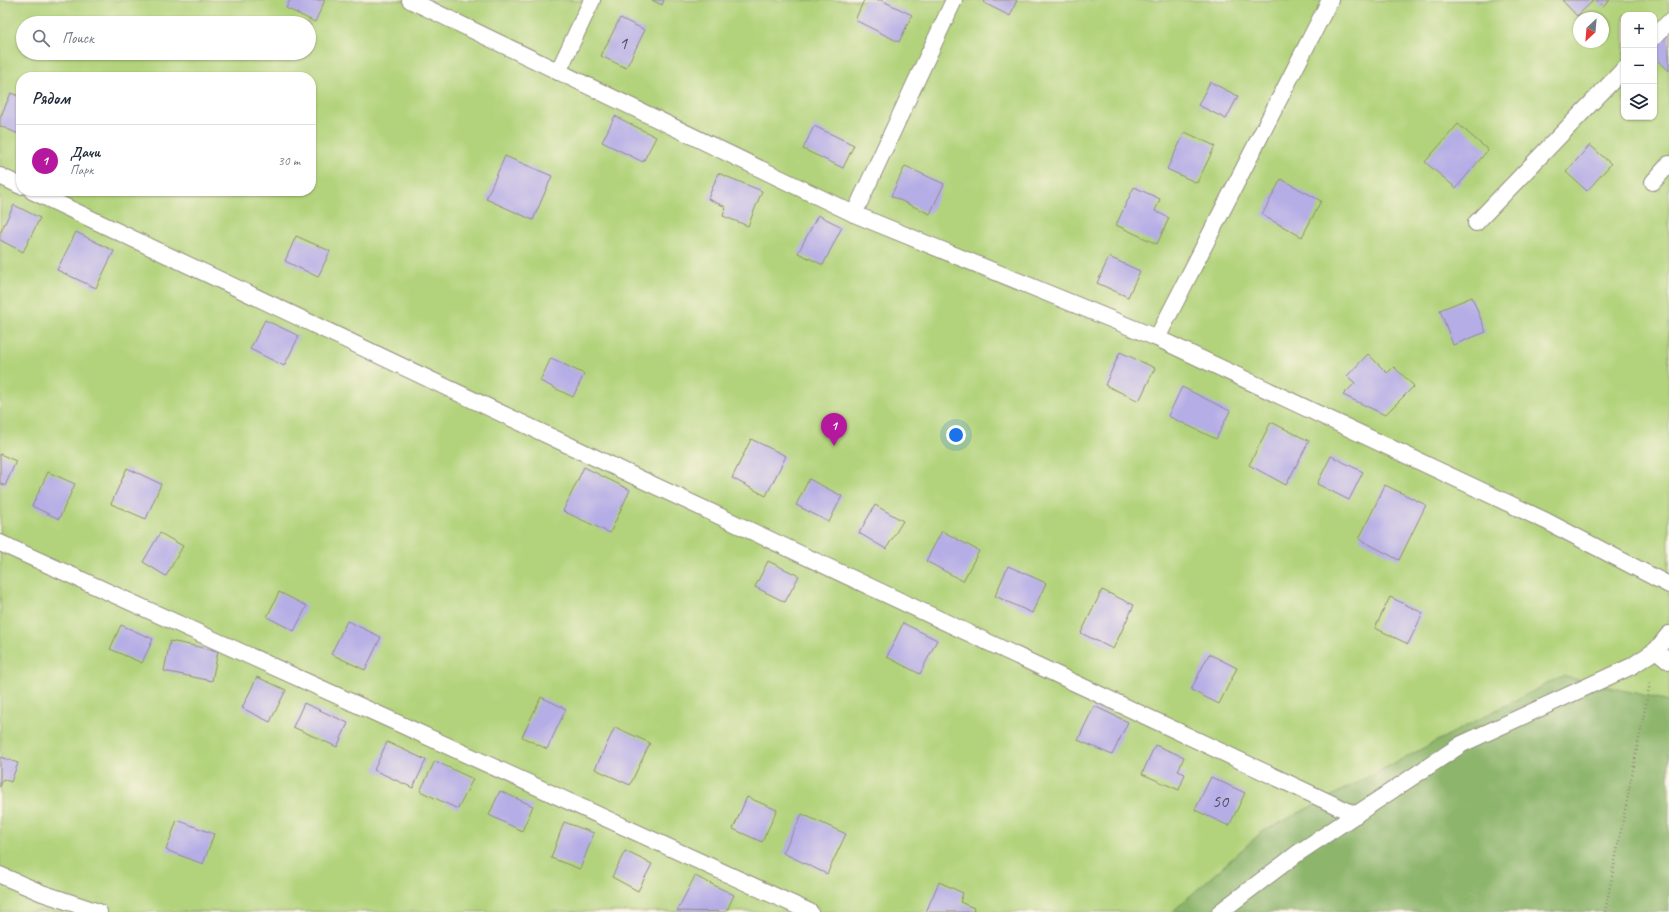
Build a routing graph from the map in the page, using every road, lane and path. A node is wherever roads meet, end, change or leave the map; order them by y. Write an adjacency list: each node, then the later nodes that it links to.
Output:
1 (410, 0): 7 (lane)
2 (592, 0): 7 (lane)
3 (954, 0): 14 (lane)
4 (1330, 0): 16 (lane)
5 (1669, 22): 6 (lane)
6 (1657, 35)
7 (558, 72): 14 (lane)
8 (1621, 72): 15 (lane)
9 (1669, 164): 11 (lane)
10 (0, 176): 12 (lane)
11 (1654, 182)
12 (16, 184)
13 (43, 196): 22 (lane)
14 (854, 214): 16 (lane)
15 (1476, 223)
16 (1157, 338): 18 (lane)
17 (0, 543): 25 (lane)
18 (1669, 585)
19 (1669, 634): 20 (lane)
20 (1656, 650): 21 (lane); 22 (lane); 27 (path)
21 (1669, 661)
22 (1356, 815): 26 (lane)
23 (0, 875): 24 (lane)
24 (99, 912)
25 (810, 912)
26 (1220, 912)
27 (1605, 912)

